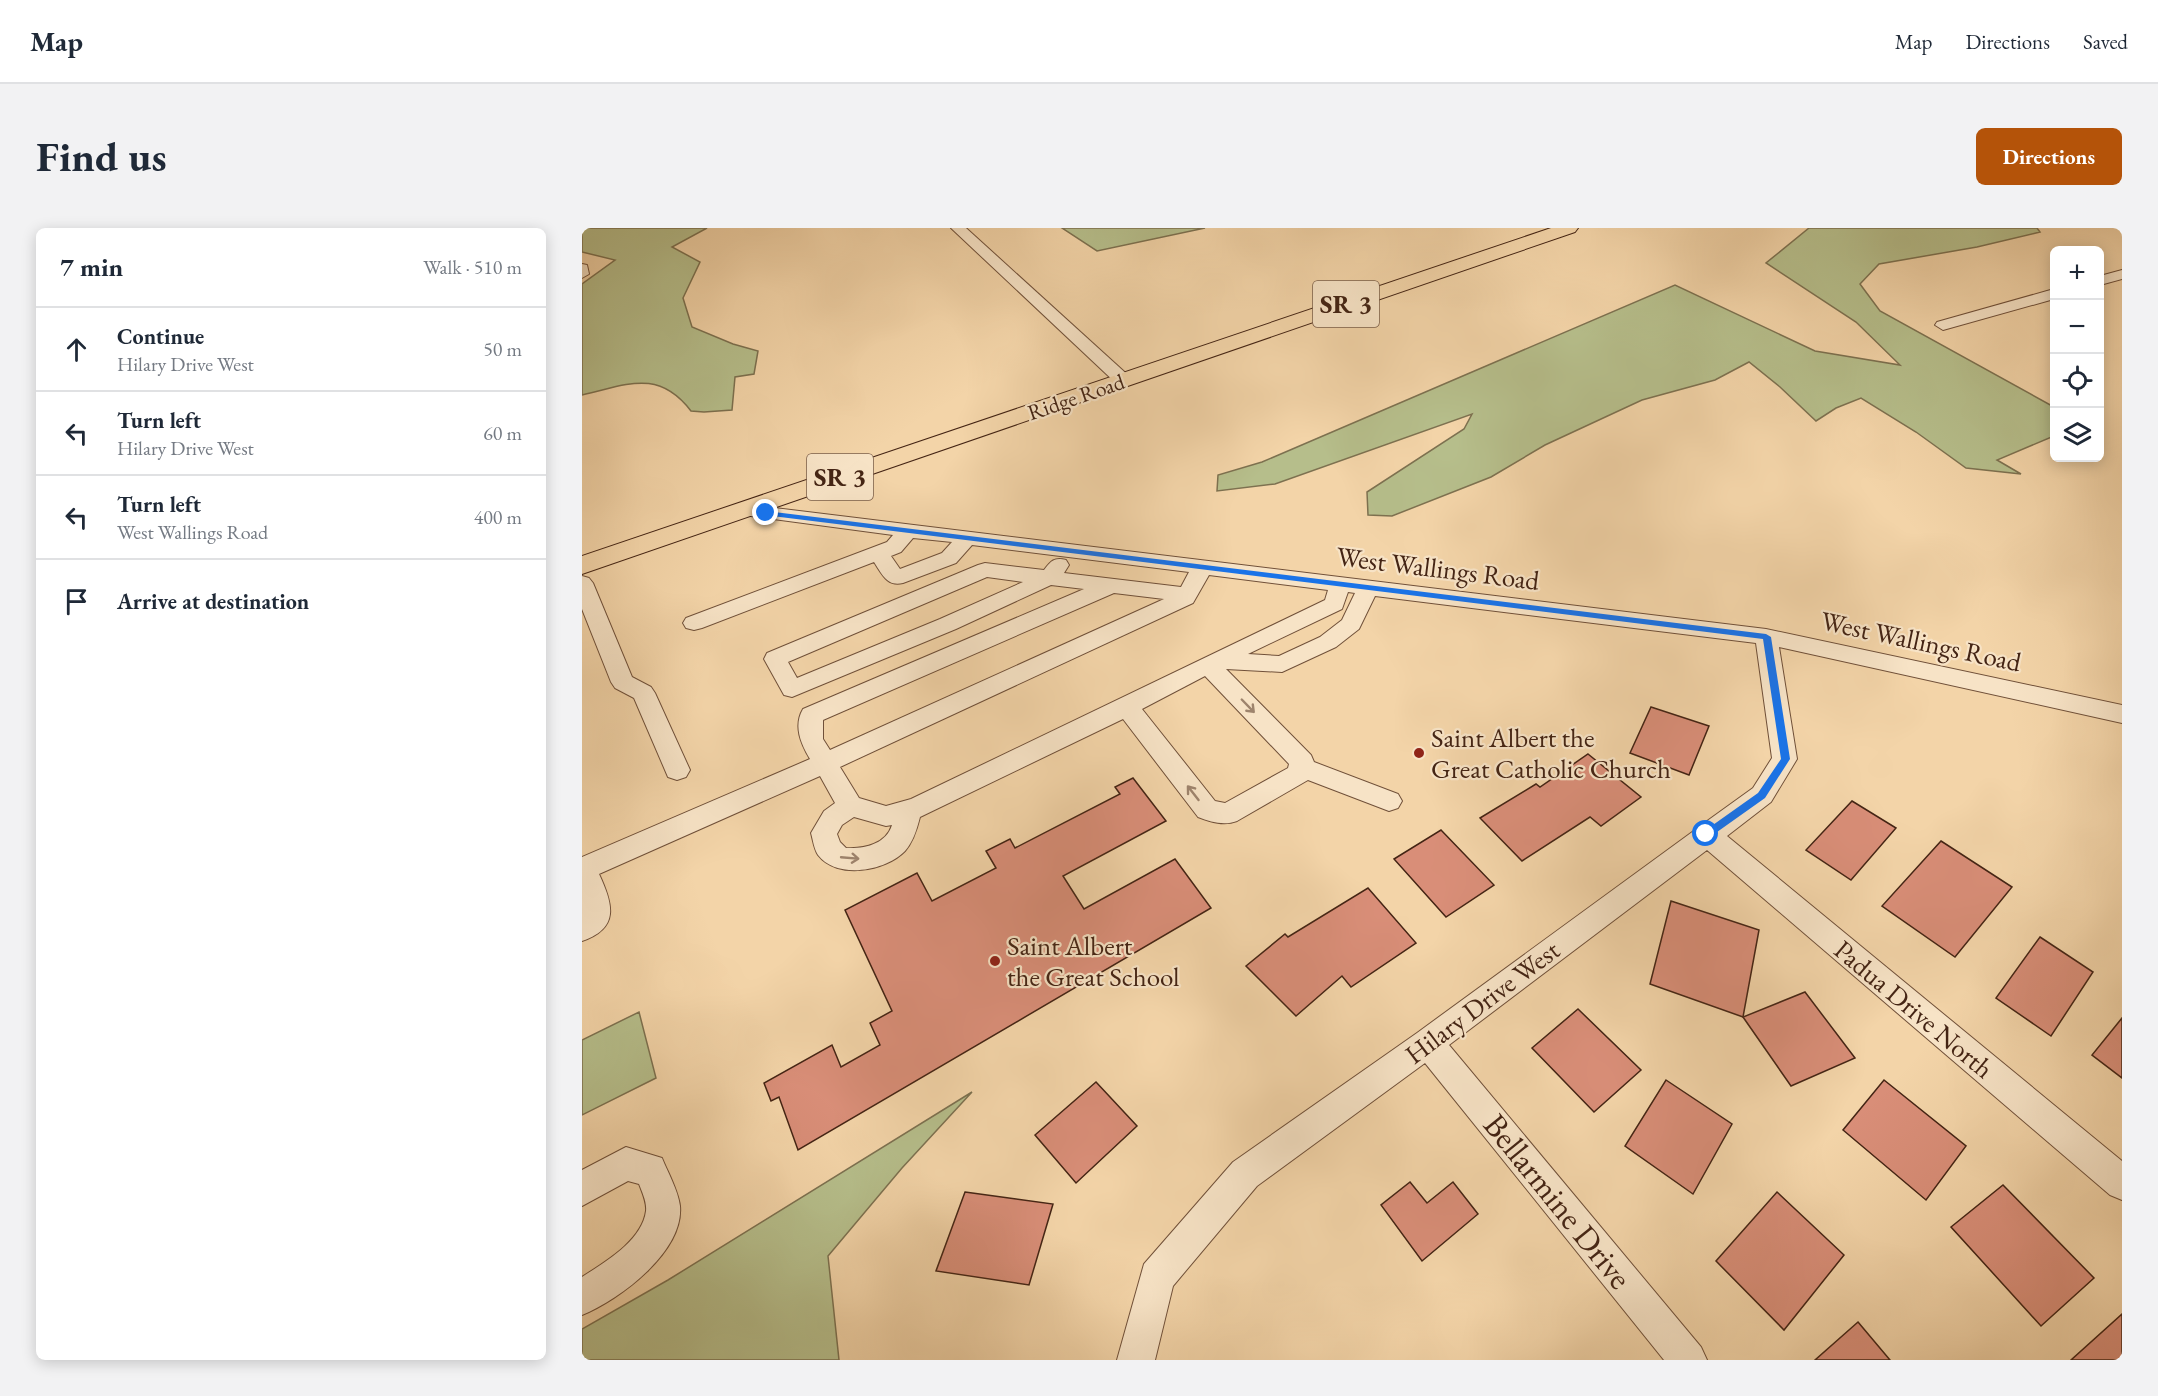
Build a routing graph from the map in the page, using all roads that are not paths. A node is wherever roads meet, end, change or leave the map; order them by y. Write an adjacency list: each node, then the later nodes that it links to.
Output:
1 (958, 228): 9 (street)
2 (1569, 228): 9 (main road, Ridge Road / SR 3)
3 (582, 268): 4 (street)
4 (582, 274)
5 (2122, 274): 6 (street)
6 (2104, 280)
7 (2050, 295): 8 (street)
8 (1943, 325)
9 (1124, 381): 10 (main road, Ridge Road / SR 3)
10 (742, 510): 11 (street, West Wallings Road); 15 (main road, Ridge Road / SR 3)
11 (908, 531): 12 (street, West Wallings Road); 14 (street)
12 (967, 538): 13 (street, West Wallings Road); 14 (street)
13 (1070, 551): 16 (street, West Wallings Road); 17 (street)
14 (878, 553): 23 (street)
15 (582, 565)
16 (1203, 567): 19 (street, West Wallings Road); 22 (street)
17 (1049, 578): 17 (street); 20 (street)
18 (582, 583): 30 (street)
19 (1340, 584): 21 (street, West Wallings Road); 25 (street)
20 (1111, 586): 22 (street); 28 (street)
21 (1368, 588): 24 (street, West Wallings Road); 25 (street)
22 (1187, 595): 28 (street)
23 (694, 623)
24 (1766, 637): 27 (street, West Wallings Road); 34 (street, Hilary Drive West)
25 (1212, 662): 26 (street); 29 (street, one-way to 29)
26 (1127, 707): 29 (street, one-way to 26); 33 (street)
27 (2122, 714)
28 (825, 763): 32 (street); 35 (street)
29 (1301, 768): 31 (street)
30 (677, 770)
31 (1389, 801)
32 (850, 806): 33 (street); 33 (street, one-way to 33)
33 (909, 810)
34 (1706, 834): 37 (street, Hilary Drive West); 38 (street, Padua Drive North)
35 (582, 869): 36 (street)
36 (582, 929)
37 (1428, 1043): 41 (street, Hilary Drive West); 42 (street, Bellarmine Drive)
38 (2122, 1183)
39 (582, 1189): 40 (street)
40 (582, 1297)
41 (1136, 1360)
42 (1688, 1360)

